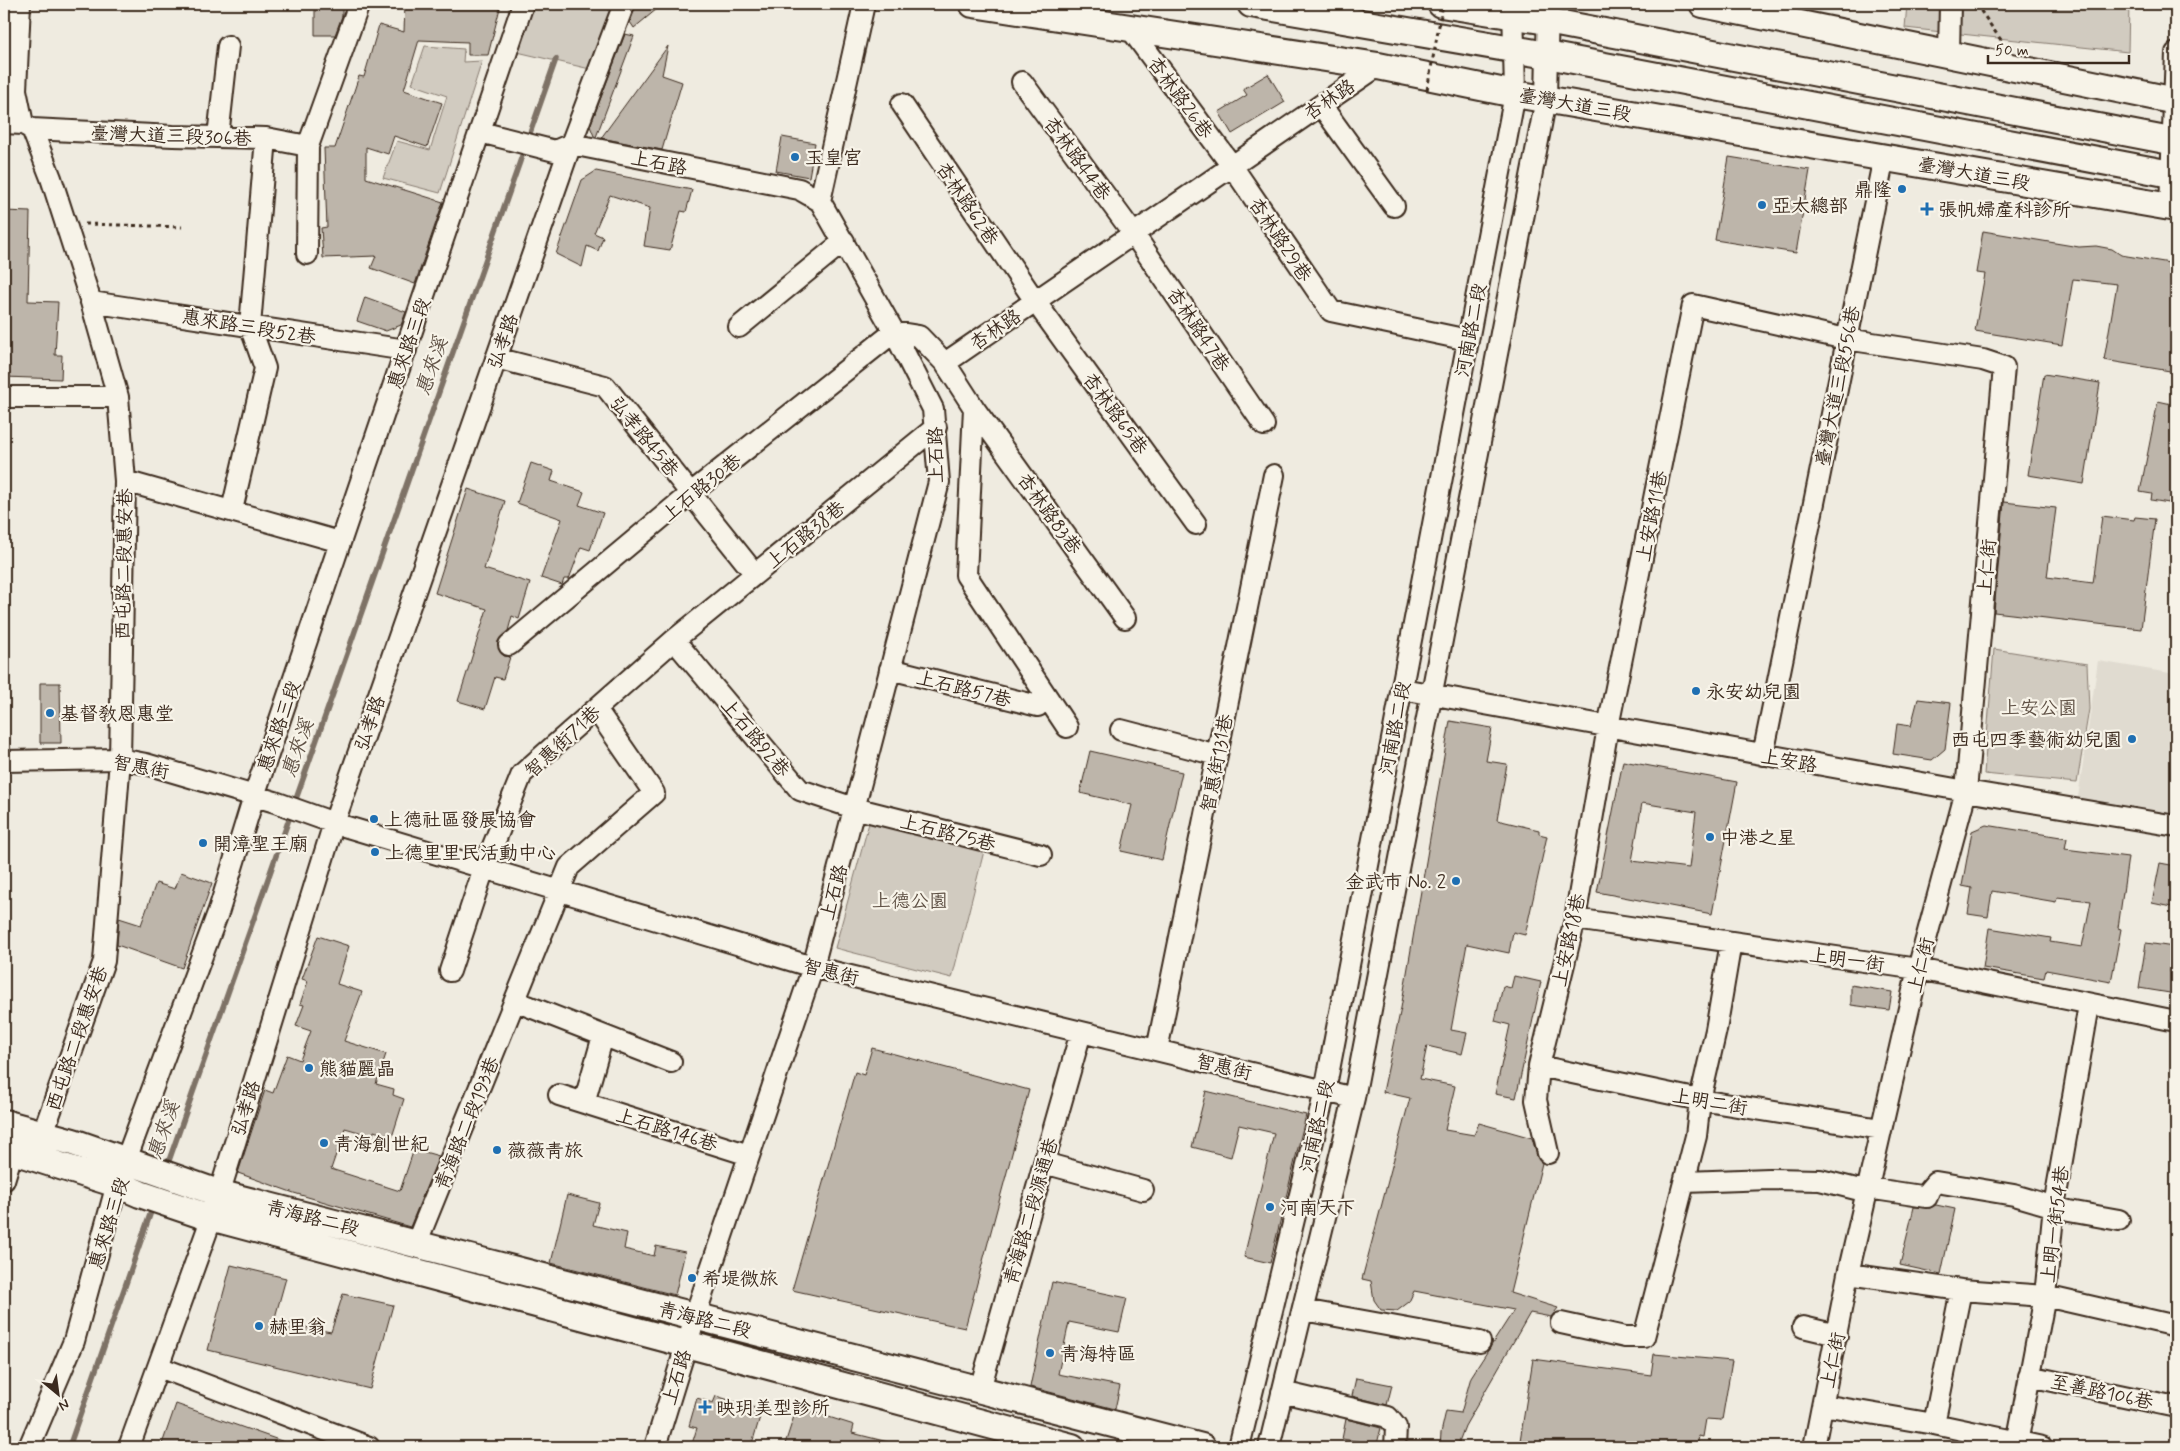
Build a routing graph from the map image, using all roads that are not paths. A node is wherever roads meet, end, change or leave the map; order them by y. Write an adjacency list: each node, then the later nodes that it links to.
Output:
1 (20, 4): 26 (street, 西屯路二段惠安巷)
2 (360, 4): 31 (street)
3 (523, 4): 27 (street, 惠來路三段)
4 (624, 4): 32 (street, 弘孝路)
5 (864, 4): 36 (street)
6 (973, 4): 13 (main road, 臺灣大道三段)
7 (1251, 4): 15 (main road, 臺灣大道三段)
8 (1442, 4): 11 (main road)
9 (1703, 4): 16 (main road)
10 (1950, 4): 16 (street)
11 (1513, 10): 12 (main road); 15 (street, 河南路二段)
12 (1547, 13): 18 (street, 河南路二段); 30 (main road)
13 (1130, 28): 19 (main road, 臺灣大道三段); 34 (street, 杏林路26巷)
14 (228, 46): 28 (street)
15 (1514, 49): 18 (main road, 臺灣大道三段); 21 (street, 河南路二段)
16 (1949, 53): 23 (main road)
17 (2176, 53): 23 (street)
18 (1547, 55): 22 (street, 河南路二段); 35 (main road, 臺灣大道三段)
19 (1378, 66): 21 (main road, 臺灣大道三段); 25 (street, 杏林路)
20 (1022, 82): 39 (street, 杏林路44巷)
21 (1515, 94): 22 (main road, 臺灣大道三段); 48 (street, 河南路二段)
22 (1546, 99): 33 (main road, 臺灣大道三段); 69 (street, 河南路二段)
23 (2176, 101): 30 (street)
24 (902, 104): 42 (street, 杏林路62巷)
25 (1321, 105): 34 (street, 杏林路); 37 (street)
26 (20, 125): 28 (street, 臺灣大道三段306巷); 43 (street, 西屯路二段惠安巷)
27 (480, 132): 32 (street, 上石路); 49 (street, 惠來路三段)
28 (218, 137): 29 (street, 臺灣大道三段306巷)
29 (266, 138): 31 (street, 臺灣大道三段306巷); 44 (street)
30 (2174, 141): 35 (street)
31 (308, 146): 41 (street)
32 (563, 147): 36 (street, 上石路); 50 (street, 弘孝路)
33 (1884, 157): 38 (main road, 臺灣大道三段); 47 (street, 臺灣大道三段556巷)
34 (1232, 166): 39 (street, 杏林路); 48 (street, 杏林路29巷)
35 (2174, 174): 38 (street)
36 (820, 200): 40 (street, 上石路)
37 (1394, 206)
38 (2173, 207)
39 (1133, 233): 42 (street, 杏林路); 55 (street, 杏林路47巷)
40 (844, 241): 45 (street); 46 (street, 上石路)
41 (307, 254)
42 (1035, 301): 51 (street, 杏林路); 61 (street, 杏林路65巷)
43 (92, 302): 44 (street, 惠來路三段52巷); 53 (street, 西屯路二段惠安巷)
44 (250, 326): 49 (street, 惠來路三段52巷); 60 (street)
45 (739, 327)
46 (894, 332): 51 (street); 56 (street, 上石路); 59 (street, 上石路30巷)
47 (1846, 338): 73 (street, 上安路11巷); 75 (street, 臺灣大道三段556巷); 79 (street, 上仁街)
48 (1468, 340): 68 (street, 河南路二段)
49 (406, 350): 62 (street, 惠來路三段)
50 (496, 358): 59 (street, 弘孝路45巷); 82 (street, 弘孝路)
51 (945, 363): 54 (street)
52 (4, 397): 53 (street)
53 (118, 397): 58 (street, 西屯路二段惠安巷)
54 (974, 408): 64 (street, 杏林路83巷); 72 (street)
55 (1264, 425)
56 (936, 427): 63 (street, 上石路38巷); 67 (street, 上石路)
57 (1274, 475): 76 (street, 智惠街131巷)
58 (125, 481): 60 (street); 77 (street, 西屯路二段惠安巷)
59 (691, 493): 63 (street, 弘孝路45巷); 66 (street, 上石路30巷)
60 (232, 510): 62 (street)
61 (1196, 524)
62 (340, 542): 80 (street, 惠來路三段)
63 (755, 574): 65 (street, 上石路38巷)
64 (1125, 618)
65 (674, 640): 71 (street, 智惠街71巷); 81 (street, 上石路92巷)
66 (509, 645)
67 (890, 669): 70 (street, 上石路57巷); 81 (street, 上石路)
68 (1402, 689): 69 (street, 上安路); 100 (street, 河南路二段)
69 (1432, 695): 73 (street, 上安路); 102 (street, 河南路二段)
70 (1038, 706)
71 (596, 709): 85 (street, 智惠街71巷); 86 (street, 青海路二段193巷)
72 (1067, 727)
73 (1608, 727): 75 (street, 上安路); 87 (street, 上安路18巷)
74 (1121, 730): 76 (street)
75 (1763, 755): 79 (street, 上安路)
76 (1217, 756): 97 (street, 智惠街131巷)
77 (120, 759): 78 (street, 智惠街); 80 (street, 智惠街); 107 (street, 西屯路二段惠安巷)
78 (4, 761)
79 (1966, 791): 83 (street, 上安路); 90 (street, 上仁街)
80 (254, 796): 82 (street, 智惠街); 112 (street, 惠來路三段)
81 (854, 808): 84 (street, 上石路75巷); 89 (street, 上石路)
82 (334, 823): 85 (street, 智惠街); 118 (street, 弘孝路)
83 (2176, 826)
84 (1041, 855)
85 (484, 868): 86 (street, 智惠街); 91 (street, 智惠街71巷)
86 (561, 891): 89 (street, 智惠街); 92 (street, 青海路二段193巷)
87 (1575, 919): 88 (street, 上明一街); 99 (street, 上安路18巷)
88 (1731, 942): 90 (street, 上明一街); 103 (street)
89 (813, 967): 95 (street, 智惠街); 110 (street, 上石路)
90 (1918, 968): 93 (street, 上明一街); 106 (street, 上仁街)
91 (450, 971)
92 (516, 1001): 96 (street); 121 (street, 青海路二段193巷)
93 (2089, 1005): 94 (street, 上明一街); 119 (street, 上明一街54巷)
94 (2176, 1021)
95 (1081, 1032): 97 (street, 智惠街); 111 (street, 青海路二段源通巷)
96 (604, 1036): 98 (street); 104 (street)
97 (1158, 1050): 100 (street, 智惠街)
98 (671, 1062)
99 (1539, 1066): 103 (street, 上明二街); 109 (street, 上安路18巷)
100 (1325, 1091): 102 (street, 智惠街); 147 (street, 河南路二段)
101 (559, 1095): 104 (street, 上石路146巷)
102 (1354, 1098): 125 (street, 河南路二段)
103 (1700, 1100): 106 (street, 上明二街); 114 (street)
104 (584, 1103): 110 (street, 上石路146巷)
105 (4, 1123): 107 (main road)
106 (1882, 1129): 115 (street, 上仁街)
107 (43, 1133): 112 (main road)
108 (8, 1149): 113 (street); 116 (main road)
109 (1548, 1153)
110 (749, 1155): 126 (street, 上石路)
111 (1044, 1163): 117 (street); 135 (street, 青海路二段源通巷)
112 (138, 1165): 116 (street, 惠來路三段); 118 (main road)
113 (4, 1180)
114 (1684, 1182): 115 (street); 127 (street)
115 (1868, 1188): 119 (street); 122 (street, 上仁街)
116 (128, 1189): 118 (main road); 141 (street, 惠來路三段)
117 (1142, 1190)
118 (209, 1203): 121 (main road, 青海路二段); 132 (main road, 青海路二段); 133 (street, 弘孝路)
119 (2054, 1206): 120 (street); 124 (street, 上明一街54巷)
120 (2119, 1220)
121 (416, 1244): 126 (main road, 青海路二段)
122 (1848, 1274): 123 (street); 130 (street, 上仁街)
123 (1960, 1290): 124 (street); 139 (street)
124 (2045, 1296): 128 (street); 134 (street, 上明一街54巷)
125 (1303, 1310): 131 (street); 136 (street, 河南路二段)
126 (695, 1316): 132 (street, 上石路); 135 (main road, 青海路二段)
127 (1561, 1323)
128 (2176, 1326)
129 (1803, 1327): 130 (street)
130 (1838, 1335): 137 (street, 上仁街)
131 (1480, 1342)
132 (686, 1344): 144 (street, 上石路); 145 (main road, 青海路二段)
133 (159, 1367): 142 (street, 弘孝路); 143 (street)
134 (2029, 1376): 138 (street, 至善路106巷); 140 (street, 上明一街54巷)
135 (980, 1390): 146 (main road, 青海路二段)
136 (1282, 1392): 148 (street, 河南路二段); 149 (street)
137 (1823, 1405): 139 (street); 150 (street, 上仁街)
138 (2176, 1407)
139 (1934, 1424): 140 (street)
140 (2017, 1443): 151 (street)
141 (29, 1447)
142 (129, 1447)
143 (369, 1447)
144 (655, 1447)
145 (1072, 1447)
146 (1202, 1447)
147 (1239, 1447)
148 (1269, 1447)
149 (1395, 1447)
150 (1814, 1447)
151 (2042, 1447)

